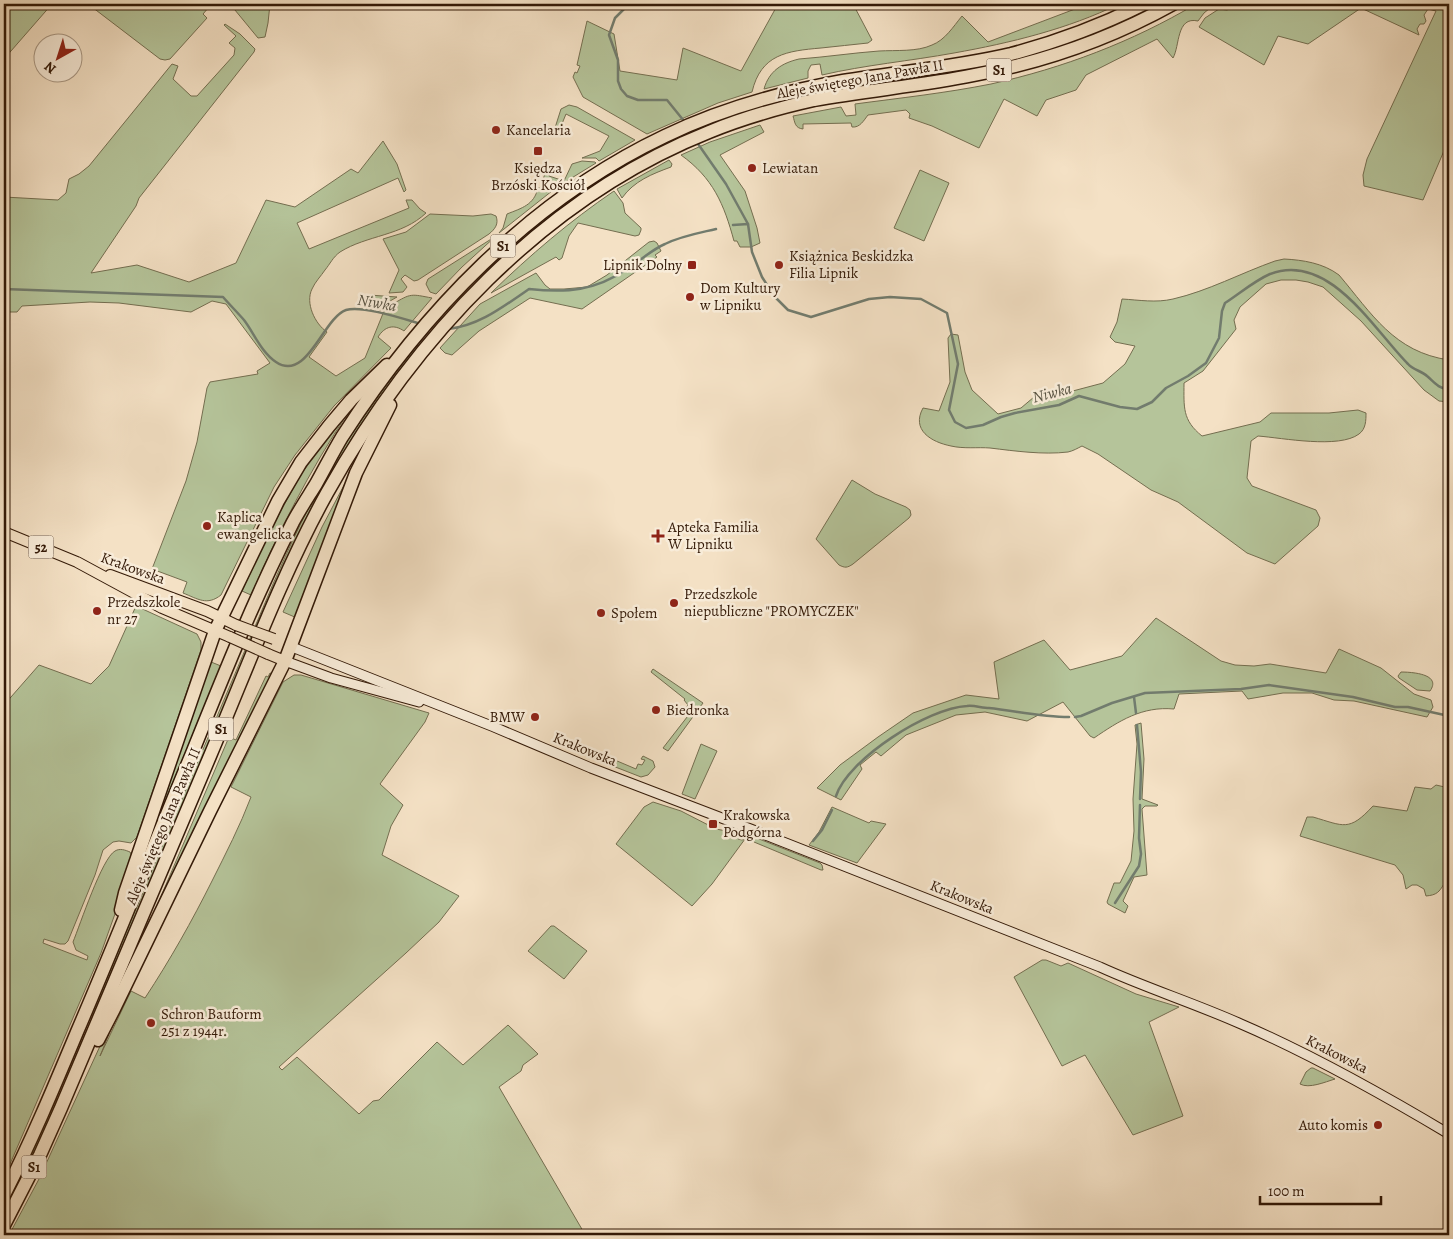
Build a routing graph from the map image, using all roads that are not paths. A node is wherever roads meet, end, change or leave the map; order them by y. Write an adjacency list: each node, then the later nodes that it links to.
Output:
1 (1144, 4): 3 (highway, Aleje świętego Jana Pawła II / S1)
2 (1172, 4): 3 (highway, Aleje świętego Jana Pawła II / S1)
3 (814, 94): 4 (highway, Aleje świętego Jana Pawła II / S1); 5 (highway, Aleje świętego Jana Pawła II / S1)
4 (414, 339): 8 (highway); 13 (highway, Aleje świętego Jana Pawła II / S1)
5 (411, 366): 10 (highway); 14 (highway, Aleje świętego Jana Pawła II / S1)
6 (4, 532): 7 (main road, Krakowska / 52)
7 (81, 564): 8 (main road, Krakowska / 52); 9 (main road, Krakowska / 52)
8 (221, 617): 9 (highway); 10 (main road, Krakowska / 52, bridge)
9 (215, 631): 11 (main road, Krakowska / 52, bridge); 13 (highway)
10 (292, 647): 11 (highway); 12 (main road, Krakowska / 52)
11 (285, 661): 12 (main road, Krakowska / 52); 14 (highway)
12 (453, 711): 15 (main road, Krakowska / 52)
13 (108, 960): 16 (highway, Aleje świętego Jana Pawła II / S1)
14 (61, 1108): 17 (highway, Aleje świętego Jana Pawła II / S1)
15 (1449, 1134)
16 (4, 1195)
17 (4, 1225)

